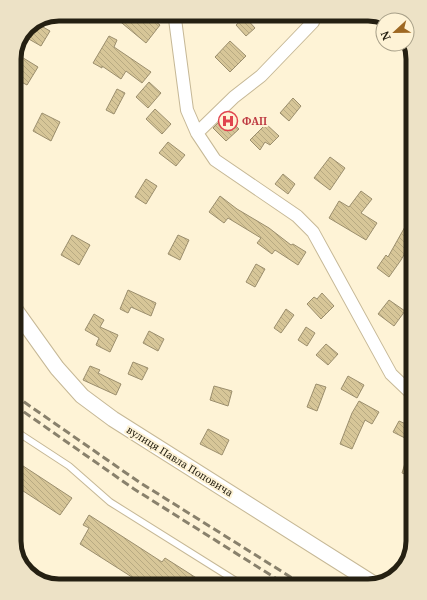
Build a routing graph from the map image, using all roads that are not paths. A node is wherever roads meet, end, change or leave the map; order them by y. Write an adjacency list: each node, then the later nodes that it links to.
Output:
1 (175, 21): 3 (street)
2 (313, 21): 3 (street)
3 (197, 133): 5 (street)
4 (21, 318): 8 (street, вулиця Павла Поповича)
5 (406, 389)
6 (21, 435): 7 (lane)
7 (233, 579)
8 (366, 579)

